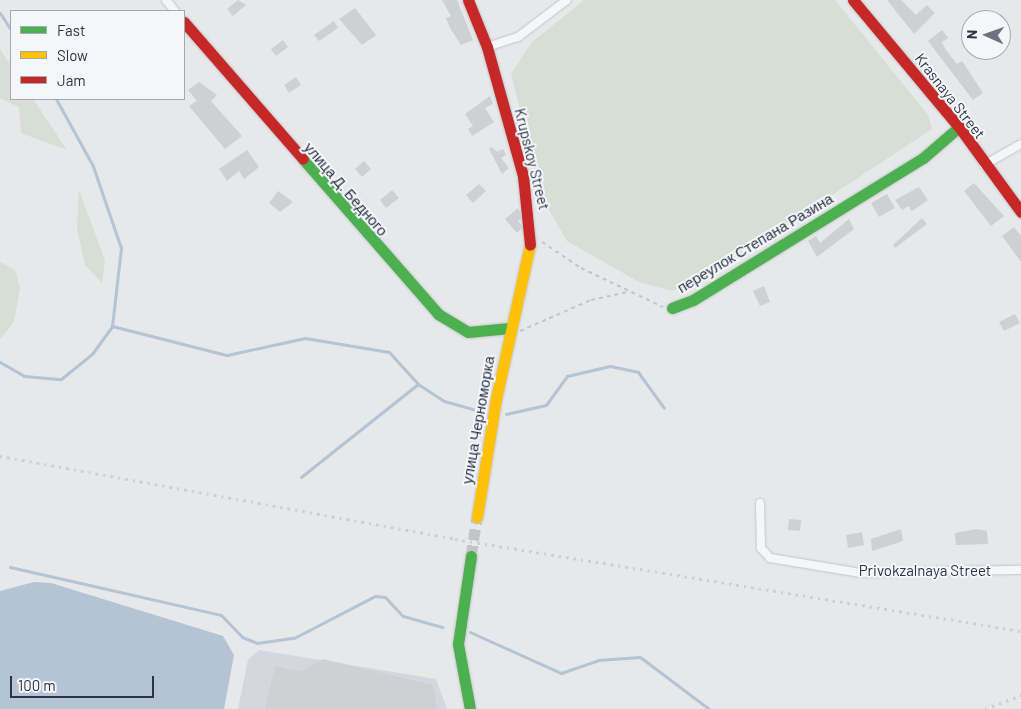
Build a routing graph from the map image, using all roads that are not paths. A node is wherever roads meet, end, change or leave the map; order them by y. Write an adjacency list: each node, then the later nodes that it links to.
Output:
1 (166, 0): 5 (street)
2 (468, 0): 7 (street, Krupskoy Street)
3 (567, 0): 7 (street)
4 (853, 0): 8 (street, Krasnaya Street)
5 (174, 10)
6 (185, 23): 13 (street, улица Д. Бедного)
7 (487, 46): 13 (street, Krupskoy Street)
8 (958, 128): 10 (street, Krasnaya Street); 12 (street, переулок Степана Разина)
9 (1021, 144): 10 (street)
10 (984, 165): 11 (street, Krasnaya Street)
11 (1021, 212)
12 (672, 308)
13 (510, 331): 15 (street, улица Черноморка)
14 (760, 502): 17 (street, Privokzalnaya Street)
15 (477, 517)
16 (471, 556): 18 (street)
17 (1021, 570)
18 (470, 709)

